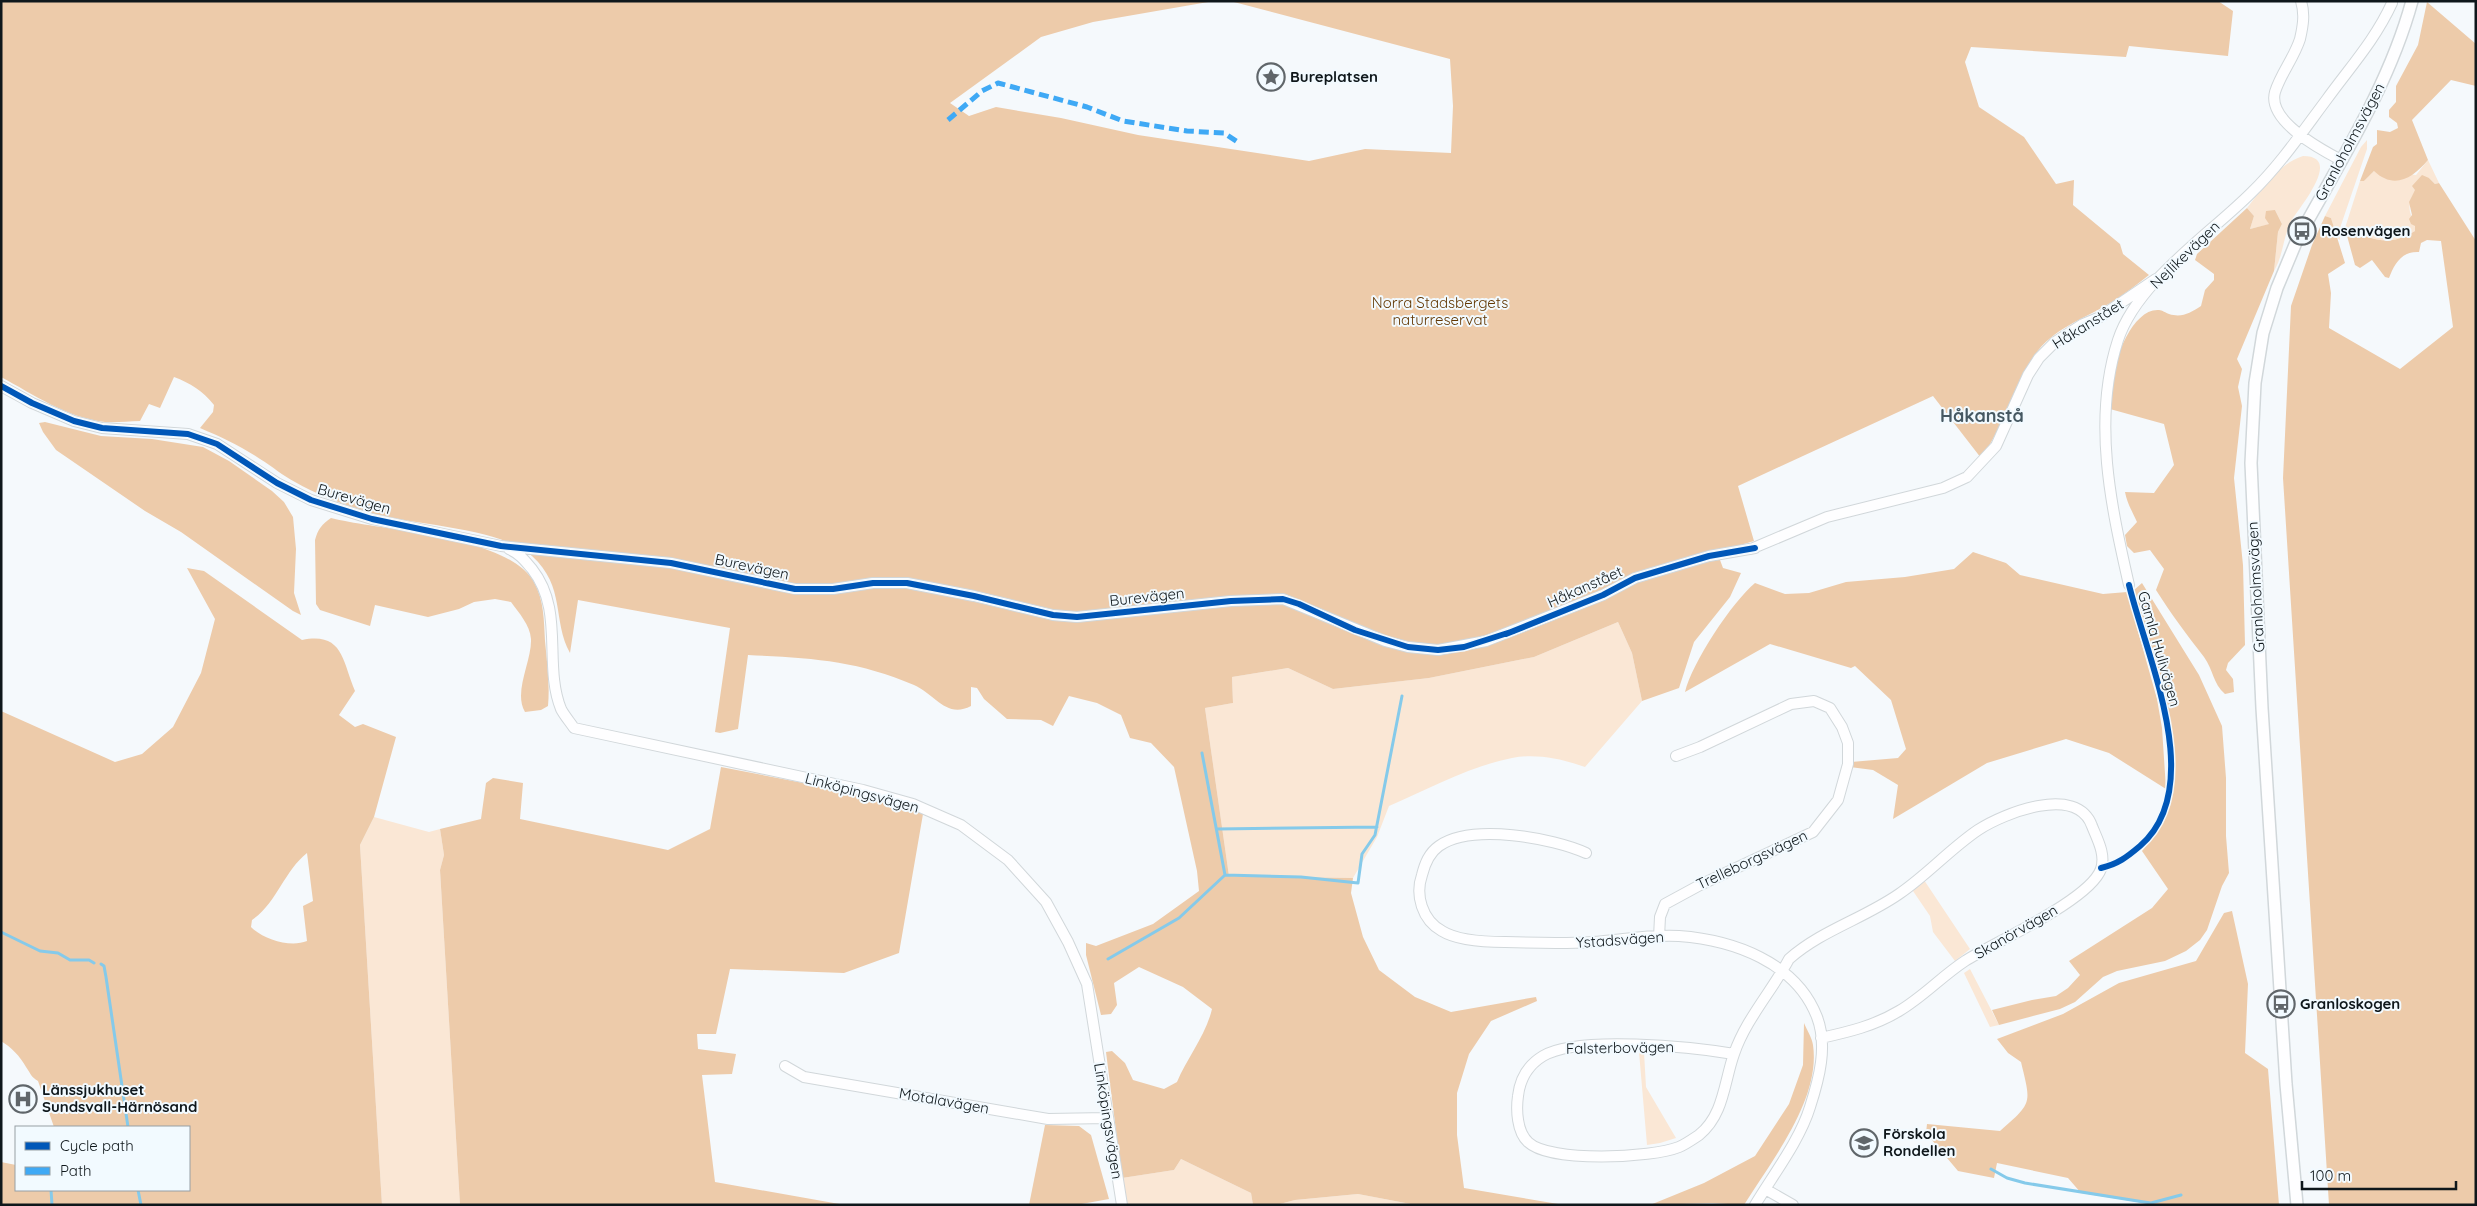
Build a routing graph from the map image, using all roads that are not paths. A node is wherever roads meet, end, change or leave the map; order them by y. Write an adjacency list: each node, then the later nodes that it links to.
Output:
1 (2301, 1): 4 (street)
2 (2412, 1): 5 (street, Granloholmsvägen)
3 (2392, 3): 4 (street, Nejlikevägen)
4 (2300, 134): 5 (street); 6 (street, Nejlikevägen)
5 (2340, 160): 23 (street, Granloholmsvägen)
6 (2156, 279): 9 (street, Nejlikevägen); 10 (street, Håkanstået)
7 (1, 386): 8 (street, Burevägen)
8 (501, 546): 10 (street, Burevägen); 18 (street, Linköpingsvägen)
9 (2129, 585)
10 (1514, 631)
11 (1676, 756): 13 (street, Trelleborgsvägen)
12 (1586, 853): 13 (street, Ystadsvägen)
13 (1659, 937): 14 (street, Ystadsvägen)
14 (1782, 971): 15 (street, Ystadsvägen); 15 (street, Skanörvägen); 16 (street, Falsterbovägen)
15 (1821, 1038): 19 (street, Ystadsvägen)
16 (1734, 1054): 16 (street, Falsterbovägen)
17 (785, 1066): 18 (street, Motalavägen)
18 (1107, 1118): 20 (street, Linköpingsvägen)
19 (1765, 1189): 21 (street, Ystadsvägen); 22 (street)
20 (1122, 1205)
21 (1755, 1205)
22 (1793, 1205)
23 (2297, 1205)

